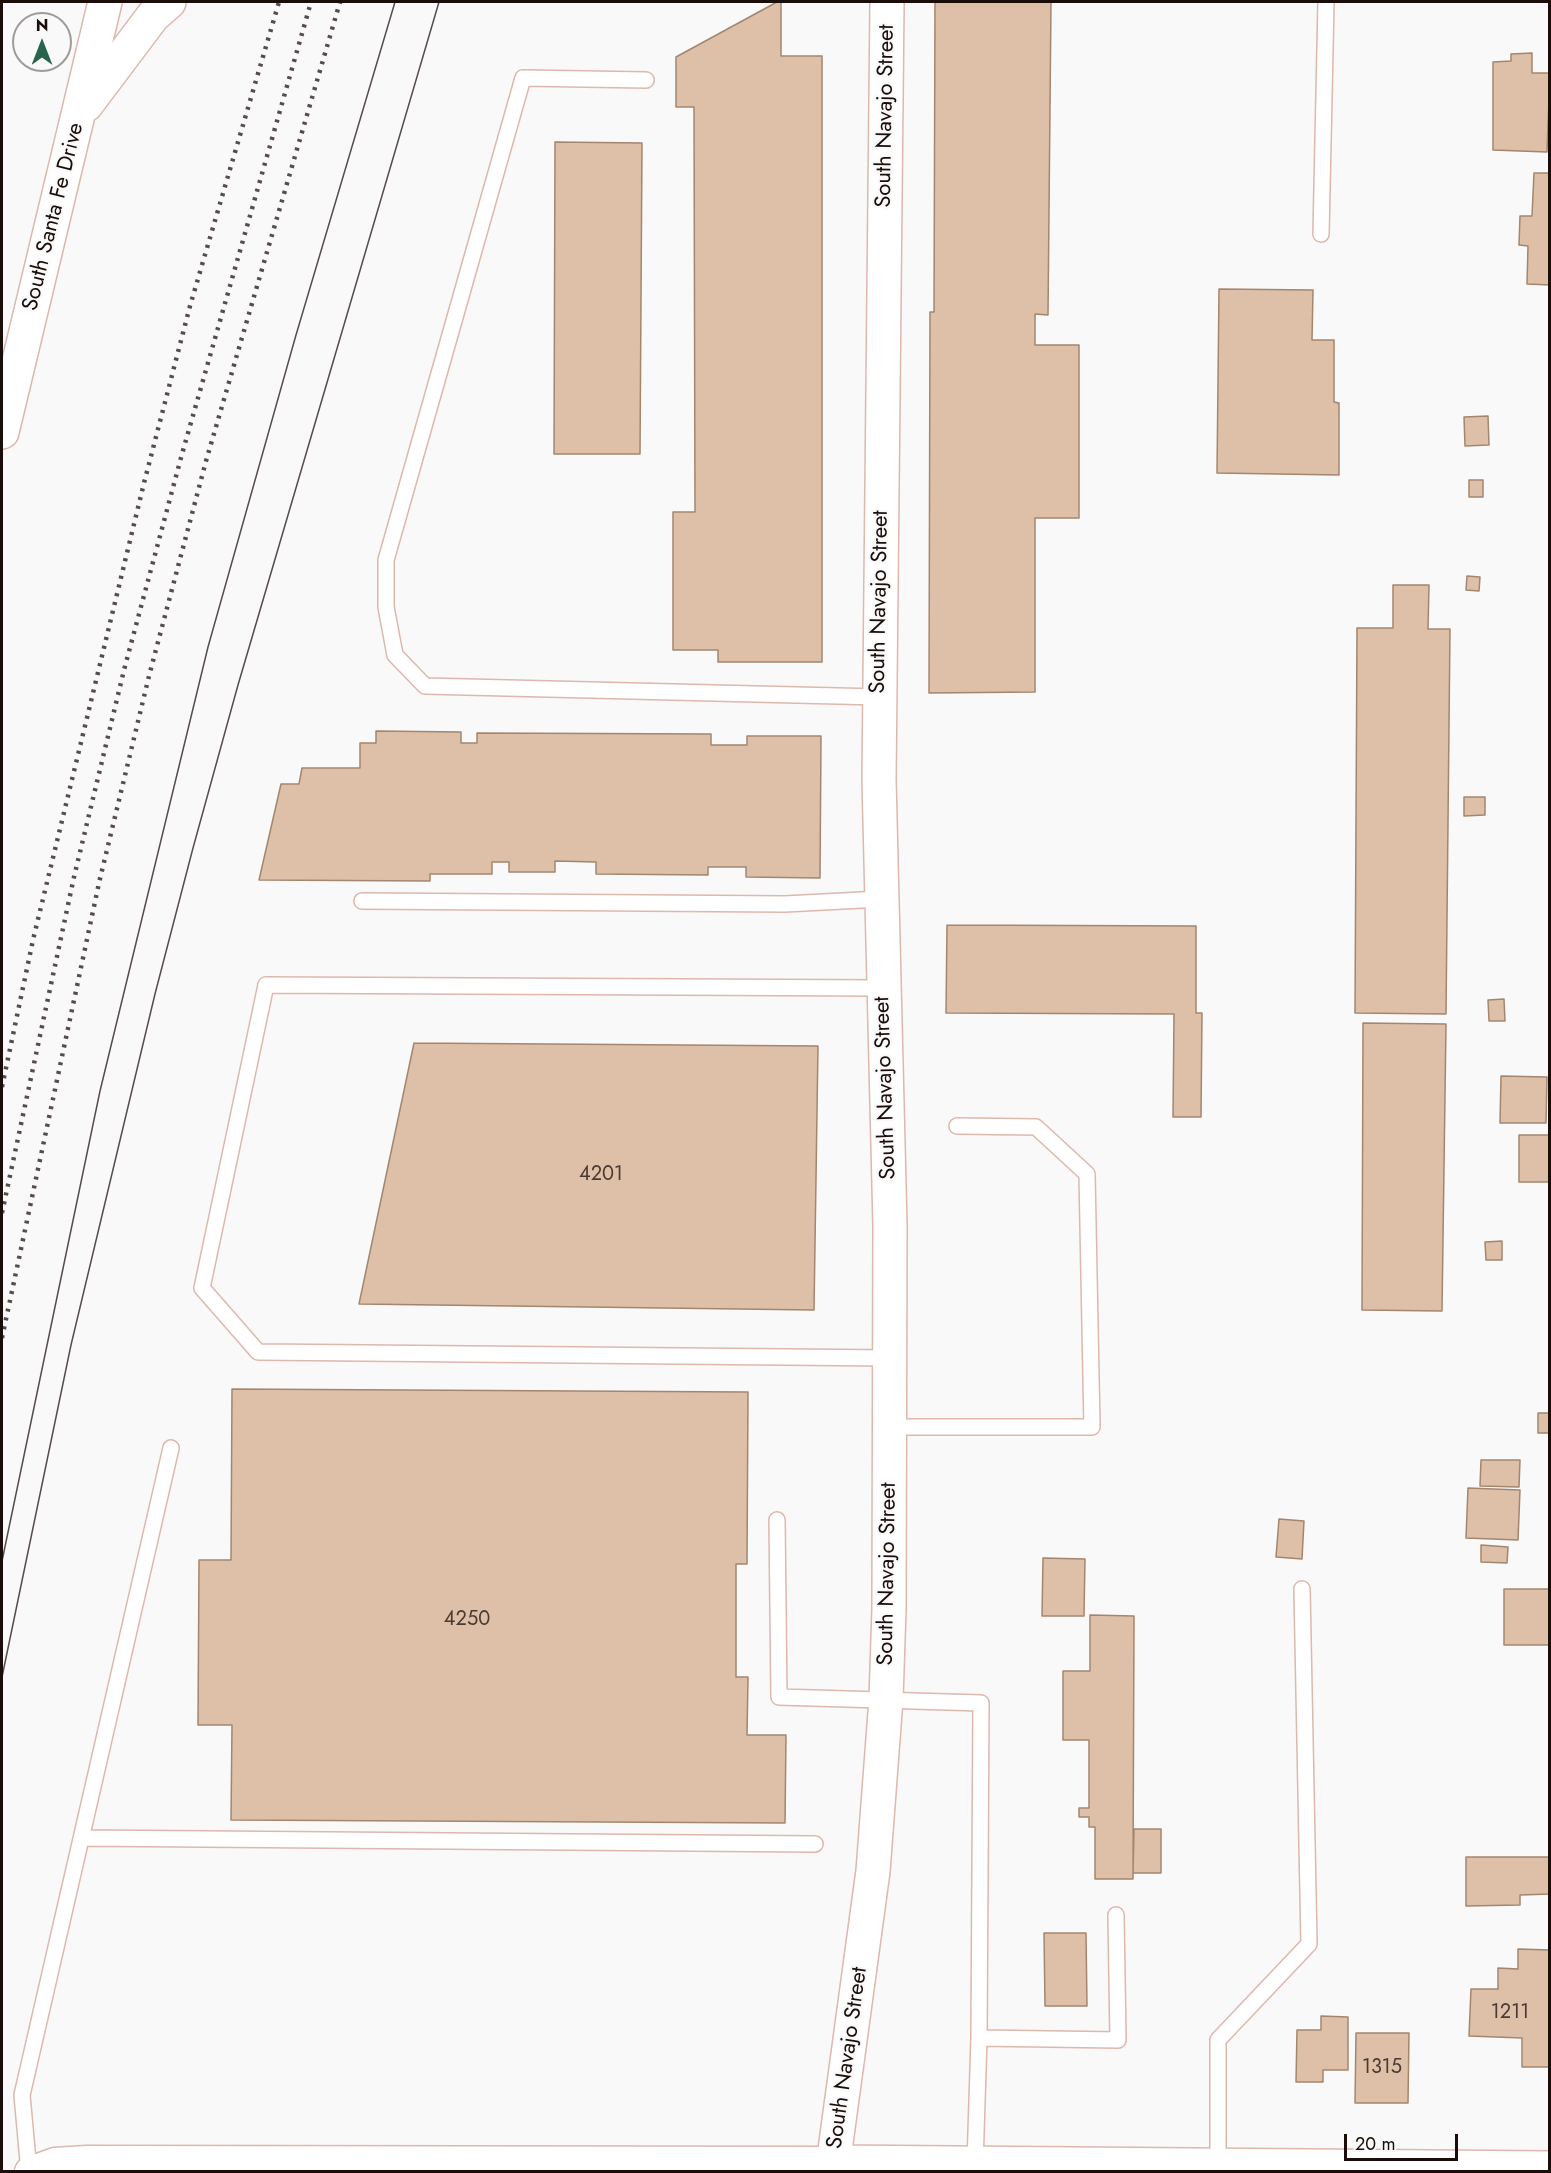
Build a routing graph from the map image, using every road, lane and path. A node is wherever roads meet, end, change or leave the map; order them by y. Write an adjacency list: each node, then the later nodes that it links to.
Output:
1 (105, 2): 6 (main road, South Santa Fe Drive)
2 (169, 2): 6 (main road)
3 (887, 2): 9 (main road, South Navajo Street)
4 (1326, 2): 7 (lane)
5 (646, 80): 9 (lane)
6 (78, 116): 8 (main road, South Santa Fe Drive)
7 (1322, 234)
8 (2, 432)
9 (879, 697): 10 (main road, South Navajo Street)
10 (881, 899): 11 (lane); 12 (main road, South Navajo Street)
11 (362, 901)
12 (883, 988): 14 (main road, South Navajo Street); 14 (lane)
13 (957, 1126): 15 (lane)
14 (891, 1358): 15 (main road, South Navajo Street)
15 (890, 1427): 19 (main road, South Navajo Street)
16 (171, 1448): 20 (lane)
17 (777, 1520): 19 (lane)
18 (1302, 1589): 25 (lane)
19 (886, 1699): 23 (lane); 28 (main road, South Navajo Street)
20 (81, 1838): 21 (lane); 31 (lane)
21 (815, 1844)
22 (1116, 1915): 23 (lane)
23 (979, 2038): 24 (lane)
24 (975, 2164): 25 (main road); 28 (main road)
25 (1218, 2165): 30 (main road)
26 (483, 2167): 27 (street); 31 (street)
27 (639, 2167): 28 (street)
28 (833, 2167)
29 (1550, 2168): 30 (main road)
30 (1448, 2170)
31 (30, 2172)

